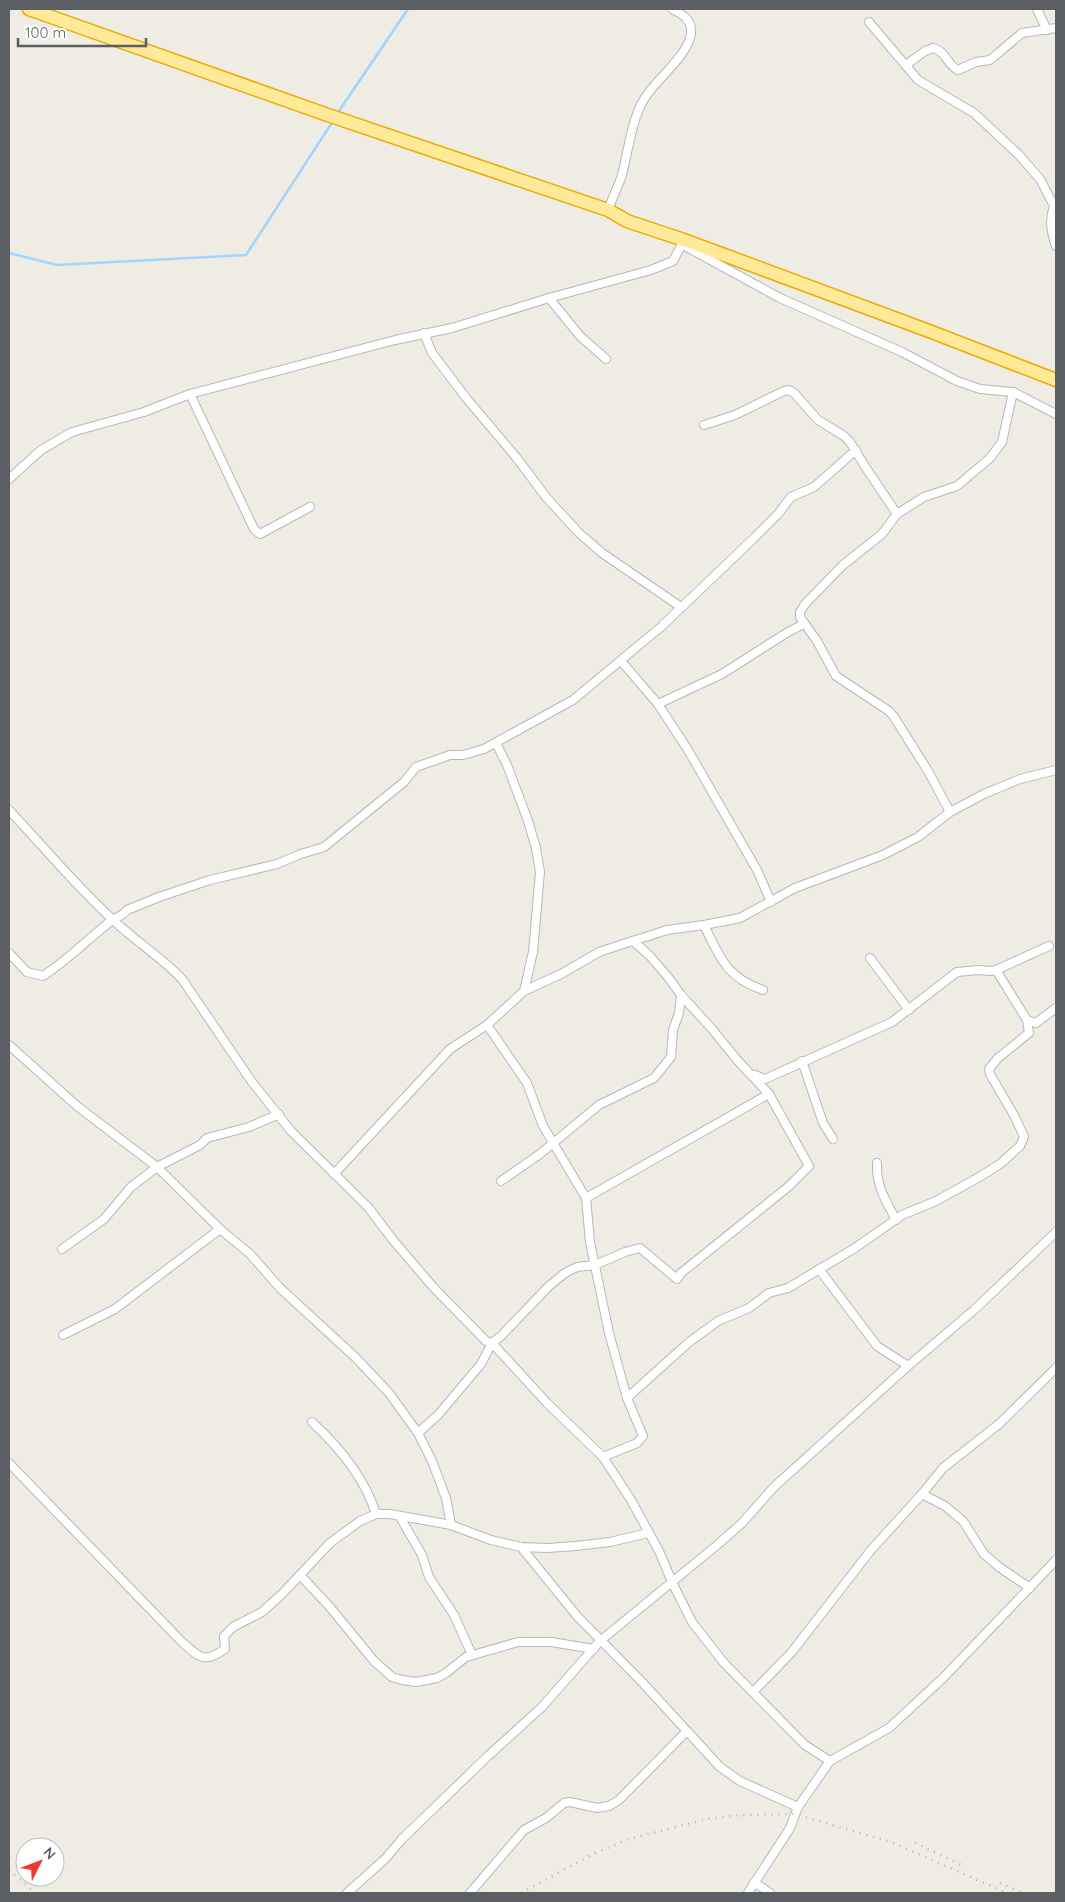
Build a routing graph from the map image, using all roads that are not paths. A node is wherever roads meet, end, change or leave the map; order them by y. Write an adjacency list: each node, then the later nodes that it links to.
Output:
1 (29, 9): 8 (highway)
2 (672, 9): 8 (street)
3 (1037, 9): 6 (street)
4 (869, 22): 7 (street)
5 (1056, 28): 6 (street)
6 (1047, 30): 7 (street)
7 (906, 65): 9 (street)
8 (608, 210): 10 (highway)
9 (1054, 231): 11 (street)
10 (683, 243): 12 (street); 15 (highway); 16 (street)
11 (1056, 246)
12 (549, 298): 13 (street); 14 (street)
13 (424, 333): 17 (street); 24 (street)
14 (606, 359)
15 (1056, 380)
16 (1013, 392): 18 (street); 23 (street)
17 (190, 394): 21 (street); 22 (street)
18 (1056, 414)
19 (704, 425): 20 (street)
20 (856, 450): 23 (street); 24 (street)
21 (9, 479)
22 (310, 507)
23 (897, 514): 25 (street)
24 (681, 607): 26 (street)
25 (804, 624): 27 (street); 31 (street)
26 (621, 661): 27 (street); 28 (street)
27 (658, 704): 32 (street)
28 (496, 744): 33 (street); 40 (street)
29 (1056, 770): 31 (street)
30 (9, 810): 33 (street)
31 (950, 812): 32 (street)
32 (771, 902): 34 (street)
33 (112, 920): 37 (street); 51 (street)
34 (704, 925): 35 (street); 41 (street)
35 (633, 941): 40 (street); 42 (street)
36 (1049, 946): 39 (street)
37 (9, 954)
38 (870, 958): 44 (street)
39 (996, 970): 44 (street); 45 (street)
40 (524, 990): 46 (street)
41 (764, 990)
42 (681, 996): 49 (street); 53 (street)
43 (1056, 1008): 45 (street)
44 (909, 1010): 48 (street)
45 (1026, 1020): 59 (street)
46 (487, 1025): 53 (street); 56 (street)
47 (9, 1045): 55 (street)
48 (802, 1061): 49 (street); 52 (street)
49 (751, 1074): 50 (street)
50 (769, 1094): 58 (street); 63 (street)
51 (279, 1114): 55 (street); 56 (street)
52 (834, 1139)
53 (553, 1143): 57 (street); 58 (street)
54 (878, 1163): 59 (street)
55 (157, 1167): 60 (street); 62 (street)
56 (334, 1174): 66 (street)
57 (501, 1181)
58 (586, 1198): 63 (street)
59 (896, 1220): 64 (street)
60 (220, 1229): 65 (street); 71 (street)
61 (1056, 1232): 67 (street)
62 (62, 1249)
63 (595, 1265): 66 (street); 69 (street)
64 (820, 1269): 67 (street); 69 (street)
65 (63, 1335)
66 (492, 1343): 71 (street); 72 (street)
67 (908, 1366): 82 (street)
68 (1056, 1368): 74 (street)
69 (627, 1398): 72 (street)
70 (312, 1422): 75 (street)
71 (418, 1433): 77 (street)
72 (603, 1457): 78 (street)
73 (9, 1463): 81 (street)
74 (922, 1494): 83 (street); 87 (street)
75 (376, 1514): 76 (street); 81 (street)
76 (400, 1517): 77 (street); 86 (street)
77 (451, 1525): 79 (street)
78 (648, 1533): 79 (street); 82 (street)
79 (521, 1547): 84 (street)
80 (1056, 1560): 83 (street)
81 (300, 1575): 86 (street)
82 (672, 1582): 84 (street); 87 (street)
83 (1030, 1588): 89 (street)
84 (600, 1641): 85 (street); 88 (street)
85 (594, 1649): 86 (street); 92 (street)
86 (472, 1655)
87 (753, 1692): 89 (street)
88 (687, 1730): 90 (street); 93 (street)
89 (830, 1761): 90 (street)
90 (798, 1806): 91 (street)
91 (754, 1882): 94 (street); 95 (street)
92 (347, 1893)
93 (470, 1893)
94 (748, 1893)
95 (770, 1893)

